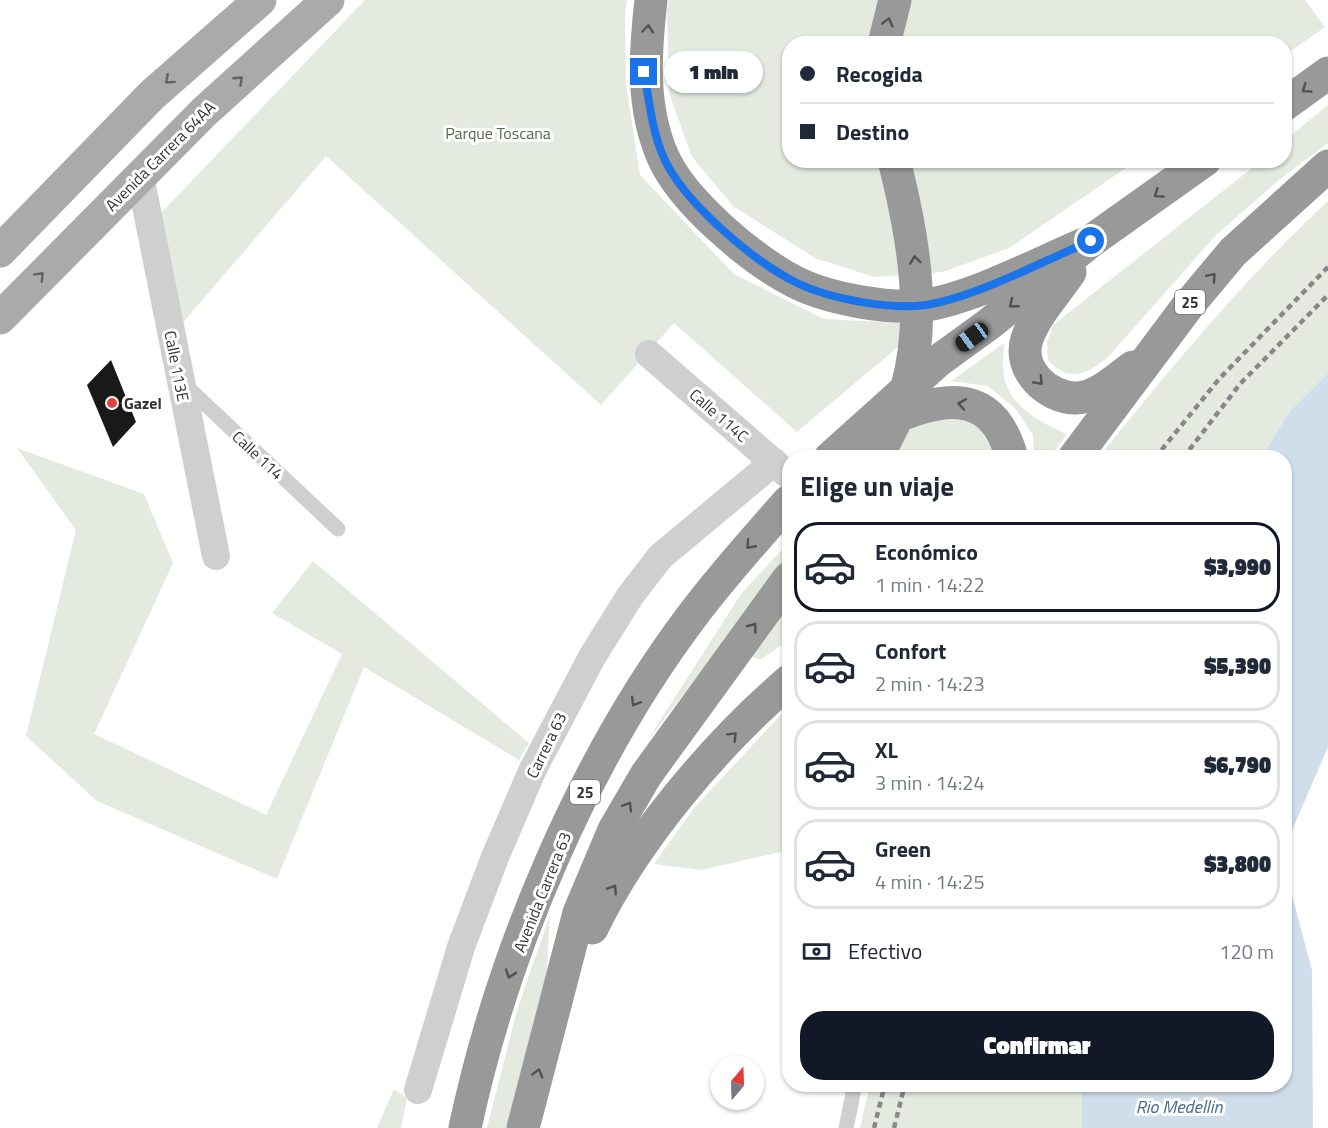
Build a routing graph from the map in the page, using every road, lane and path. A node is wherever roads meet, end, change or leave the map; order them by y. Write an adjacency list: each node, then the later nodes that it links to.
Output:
1 (260, 0): 13 (main road, one-way to 13)
2 (328, 0): 11 (main road, Avenida Carrera 64AA, one-way to 2)
3 (651, 0): 12 (highway, one-way to 3)
4 (895, 0): 5 (highway, one-way to 4)
5 (886, 36)
6 (1328, 74): 7 (highway, one-way to 7)
7 (1292, 99)
8 (1328, 166): 16 (highway, 25, one-way to 8)
9 (896, 168): 19 (highway, one-way to 9, bridge)
10 (1194, 168): 12 (highway, one-way to 12)
11 (140, 176): 14 (main road, Avenida Carrera 64AA, one-way to 11); 17 (street, Calle 113E)
12 (1091, 241): 16 (highway, one-way to 16); 18 (highway, one-way to 18)
13 (0, 251)
14 (0, 318)
15 (649, 354): 22 (street, Calle 114C)
16 (1151, 354): 21 (highway, 25)
17 (179, 380): 24 (lane, Calle 114); 25 (street, Calle 113E)
18 (840, 447): 20 (highway, one-way to 18)
19 (879, 450)
20 (1010, 450)
21 (1080, 450)
22 (782, 469): 29 (street, Carrera 63)
23 (782, 509): 31 (highway, Avenida Carrera 63 / 25, one-way to 31)
24 (338, 530)
25 (216, 556)
26 (782, 587): 28 (highway, one-way to 26)
27 (782, 693): 28 (highway, one-way to 27)
28 (554, 1018): 32 (highway, one-way to 28)
29 (418, 1090)
30 (853, 1092): 33 (lane)
31 (465, 1128)
32 (523, 1128)
33 (846, 1128)

